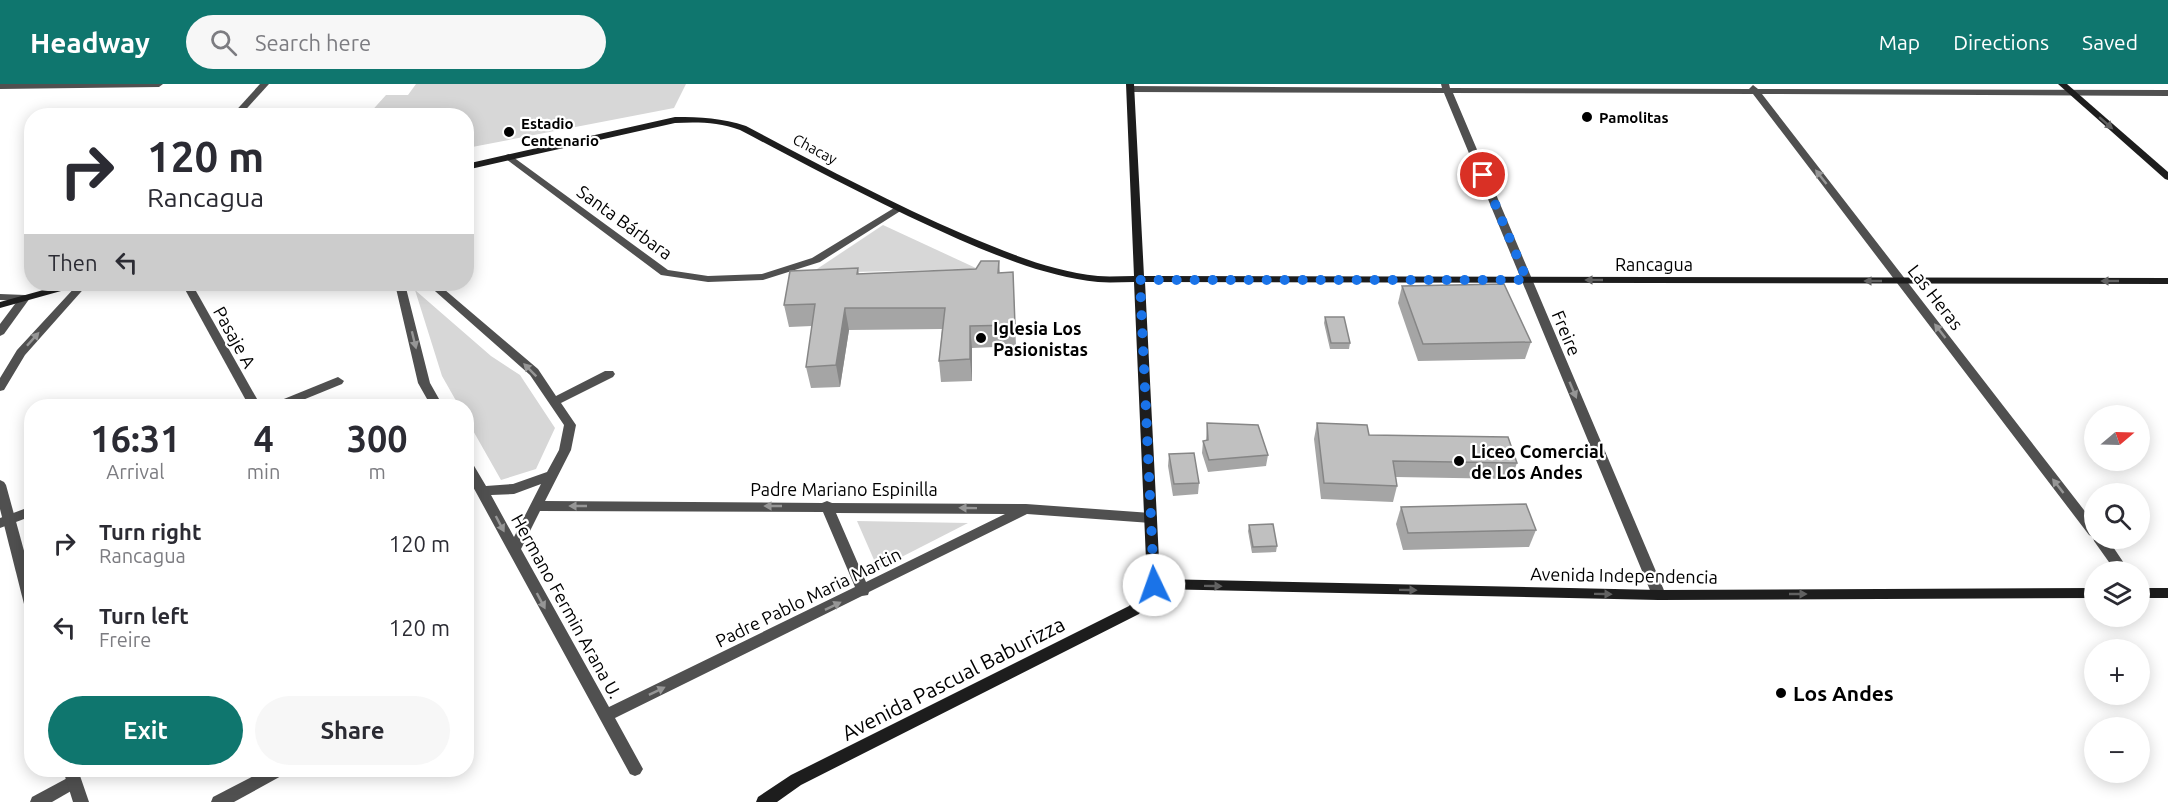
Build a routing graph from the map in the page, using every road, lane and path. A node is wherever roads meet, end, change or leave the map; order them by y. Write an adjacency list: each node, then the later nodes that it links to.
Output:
1 (159, 84): 4 (street)
2 (265, 84): 10 (street)
3 (2062, 84): 8 (main road)
4 (0, 86)
5 (1130, 87): 6 (street); 15 (main road)
6 (1446, 87): 7 (street); 16 (street, Freire)
7 (1752, 88): 8 (street); 17 (street, Las Heras, one-way to 7)
8 (2072, 92): 9 (street); 13 (main road, one-way to 13)
9 (2168, 93)
10 (242, 108)
11 (509, 157): 12 (main road, Chacay); 14 (main road, Chacay); 14 (street, Santa Bárbara)
12 (474, 165)
13 (2168, 177)
14 (897, 210): 15 (main road, Chacay)
15 (1140, 280): 16 (main road, Rancagua); 43 (main road)
16 (1527, 280): 17 (main road, Rancagua, one-way to 16); 53 (street, Freire, one-way to 53)
17 (1901, 280): 18 (main road, Rancagua, one-way to 17); 44 (street, Las Heras, one-way to 17)
18 (2168, 281)
19 (50, 291): 25 (main road)
20 (77, 291): 30 (street, one-way to 20)
21 (191, 291): 31 (street, Pasaje A)
22 (402, 291): 33 (street, one-way to 33)
23 (440, 291): 34 (street, one-way to 23)
24 (0, 297): 25 (street)
25 (25, 298): 26 (main road); 27 (street)
26 (0, 305)
27 (0, 332)
28 (609, 374): 34 (street)
29 (338, 381): 32 (street)
30 (0, 387)
31 (251, 399)
32 (295, 399)
33 (433, 399)
34 (554, 402): 35 (street)
35 (554, 475): 38 (street); 39 (street)
36 (474, 476): 38 (street, Hermano Fermin Arana U.)
37 (0, 485): 45 (street)
38 (482, 491): 46 (street, Hermano Fermin Arana U., one-way to 46)
39 (537, 506): 40 (street, Padre Mariano Espinilla, one-way to 39); 46 (street)
40 (827, 506): 41 (street, Padre Mariano Espinilla, one-way to 40); 49 (street)
41 (1026, 509): 43 (street, Padre Mariano Espinilla); 49 (street, Padre Pablo Maria Martin)
42 (24, 514): 45 (street)
43 (1151, 518): 48 (main road)
44 (2084, 519)
45 (5, 522): 47 (street)
46 (514, 549): 54 (street, Hermano Fermin Arana U., one-way to 54)
47 (24, 573)
48 (1154, 585): 53 (main road, Avenida Independencia, one-way to 53); 62 (main road, Avenida Pascual Baburizza)
49 (863, 591): 54 (street, Padre Pablo Maria Martin, one-way to 49)
50 (2150, 592): 52 (main road)
51 (2084, 593): 53 (main road, Avenida Independencia, one-way to 51)
52 (2168, 593)
53 (1659, 595)
54 (605, 716): 55 (street, Hermano Fermin Arana U.)
55 (635, 769)
56 (71, 777): 59 (street)
57 (72, 777): 60 (street)
58 (265, 777): 61 (street)
59 (38, 802)
60 (81, 802)
61 (219, 802)
62 (764, 802)

